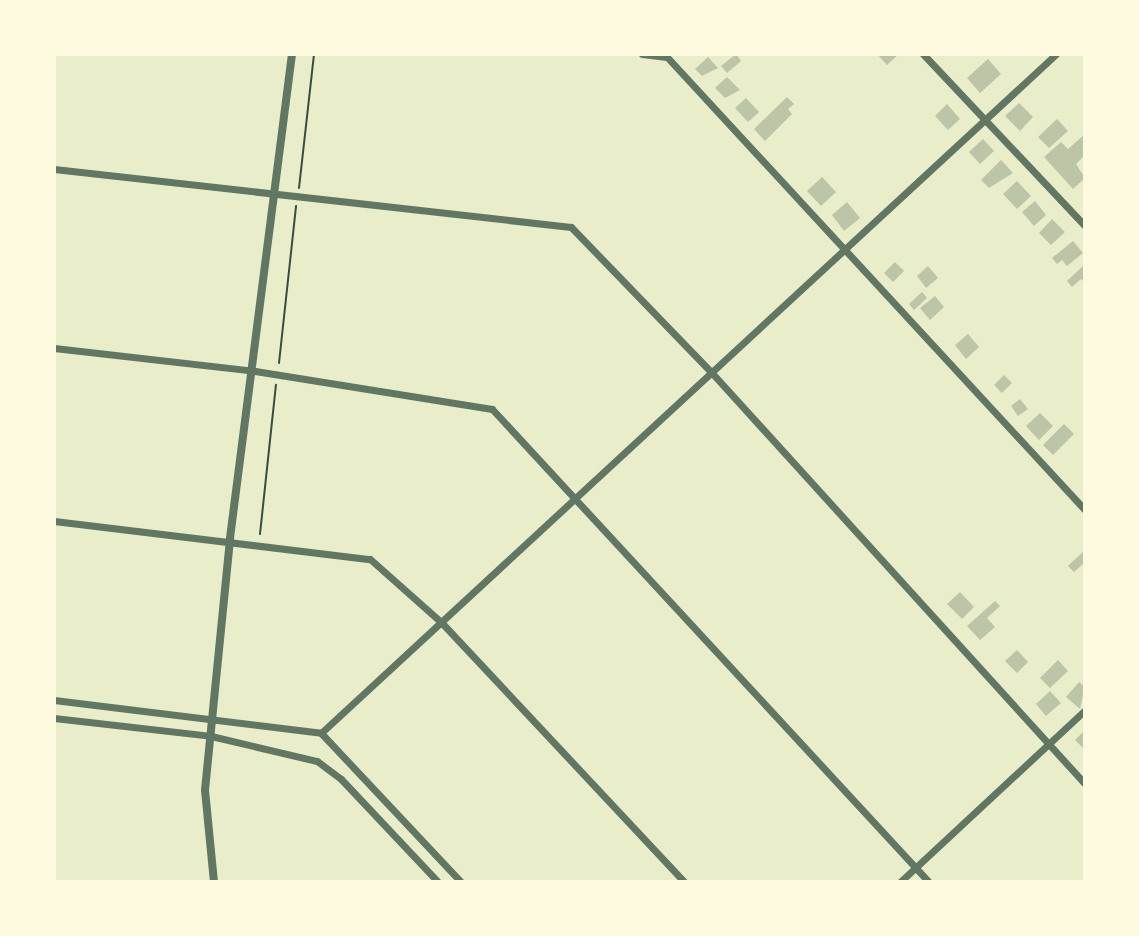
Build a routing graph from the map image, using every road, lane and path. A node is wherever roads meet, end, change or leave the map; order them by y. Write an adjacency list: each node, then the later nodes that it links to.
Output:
1 (292, 54): 8 (street)
2 (314, 54): 9 (path)
3 (642, 54): 11 (street)
4 (923, 54): 6 (street)
5 (1056, 54): 6 (street)
6 (987, 119): 10 (street); 11 (street)
7 (54, 169): 8 (street)
8 (275, 195): 9 (street); 13 (street)
9 (297, 197): 14 (street); 15 (path)
10 (1085, 226)
11 (845, 250): 14 (street); 17 (street)
12 (54, 348): 13 (street)
13 (255, 371): 15 (street); 19 (street)
14 (712, 373): 16 (street); 28 (street)
15 (278, 375): 16 (street); 20 (path)
16 (577, 497): 21 (street); 30 (street)
17 (1085, 510)
18 (54, 521): 19 (street)
19 (230, 538): 20 (street); 25 (street)
20 (259, 543): 21 (street)
21 (441, 622): 26 (street); 34 (street)
22 (54, 700): 25 (street)
23 (1085, 710): 28 (street)
24 (54, 718): 27 (street)
25 (213, 718): 26 (street); 27 (street)
26 (321, 733): 33 (street)
27 (211, 736): 31 (street); 32 (street)
28 (1049, 744): 29 (street); 30 (street)
29 (1085, 784)
30 (916, 868): 35 (street); 36 (street)
31 (214, 882)
32 (438, 882)
33 (461, 882)
34 (684, 882)
35 (900, 882)
36 (929, 882)

